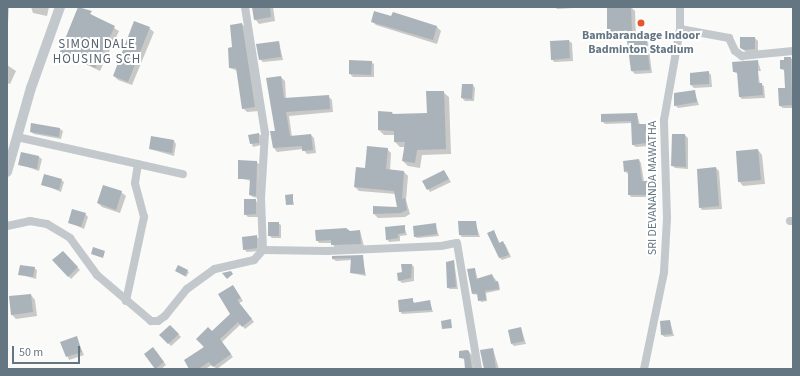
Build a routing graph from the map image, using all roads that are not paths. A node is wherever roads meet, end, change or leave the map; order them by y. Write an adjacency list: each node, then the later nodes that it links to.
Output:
1 (60, 7): 6 (street)
2 (245, 7): 11 (street)
3 (680, 7): 4 (street, SRI DEVANANDA MAWATHA)
4 (680, 29): 5 (street); 14 (street, SRI DEVANANDA MAWATHA)
5 (793, 51)
6 (17, 137): 7 (street); 8 (street)
7 (138, 164): 9 (street); 12 (street)
8 (7, 172)
9 (183, 174)
10 (7, 226): 12 (street)
11 (263, 250): 12 (street); 13 (street)
12 (126, 301)
13 (478, 369)
14 (644, 369)

